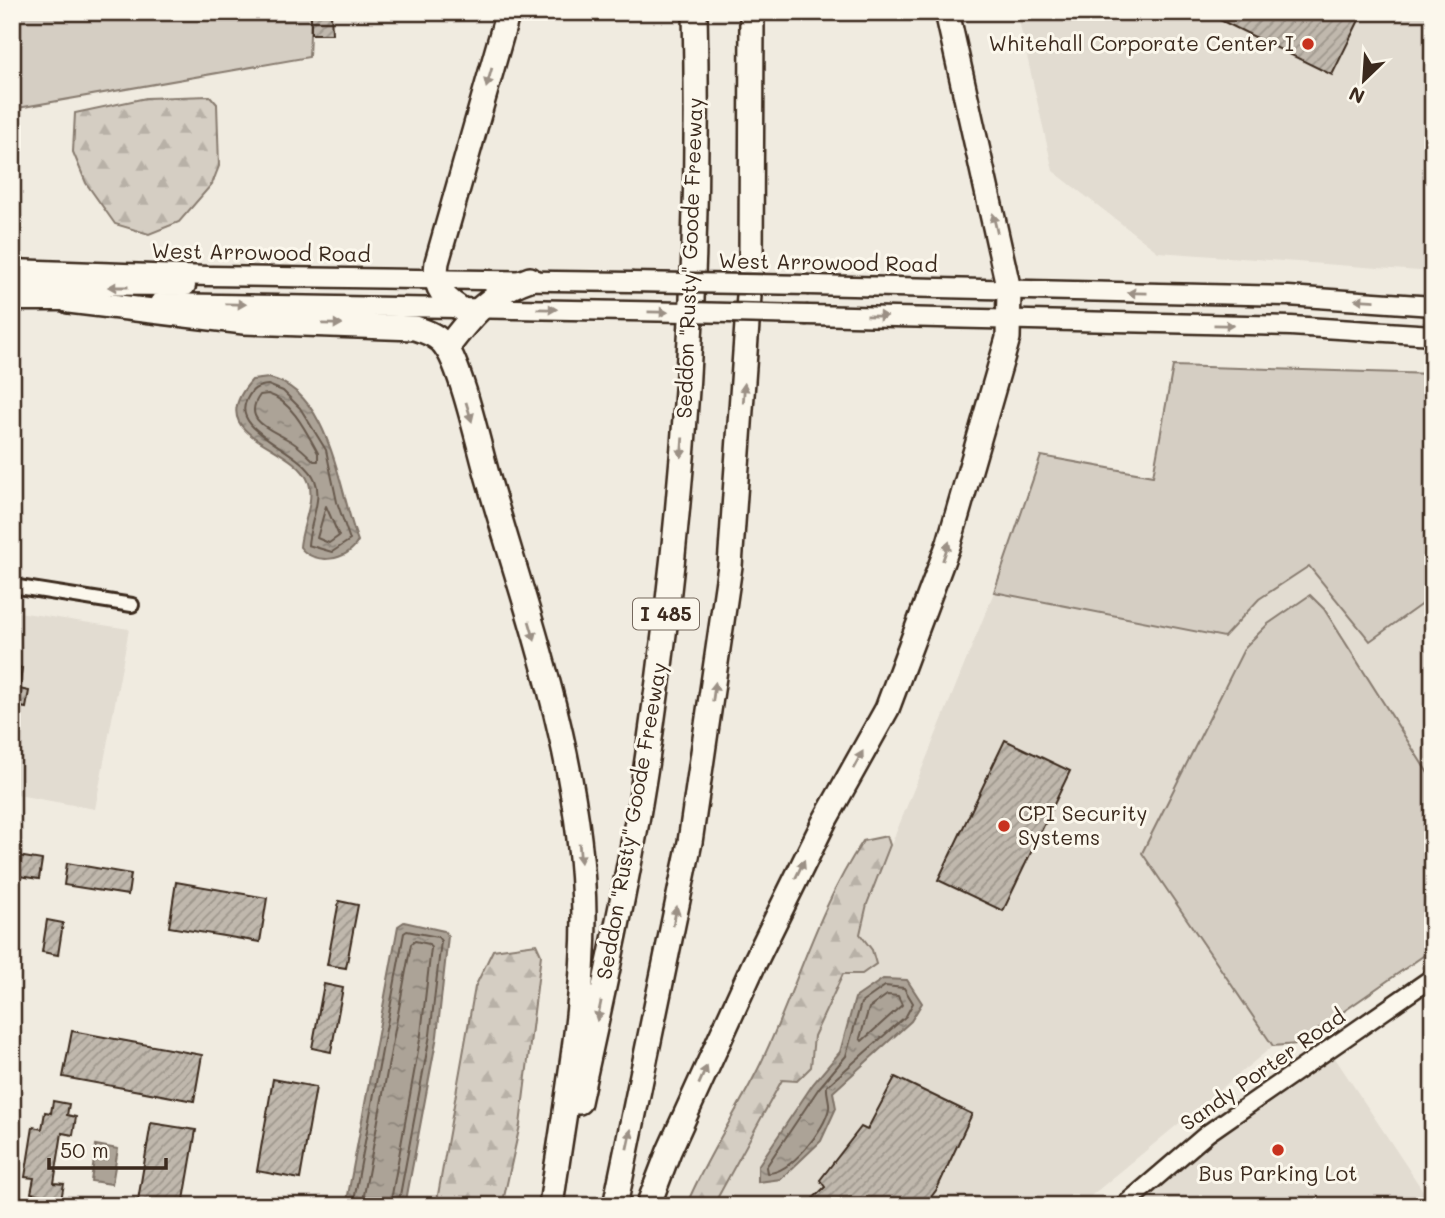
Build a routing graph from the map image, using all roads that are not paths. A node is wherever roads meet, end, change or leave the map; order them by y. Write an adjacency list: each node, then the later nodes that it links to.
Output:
1 (508, 12): 7 (highway, one-way to 7)
2 (695, 12): 21 (highway, Seddon "Rusty" Goode Freeway / I 485, one-way to 21)
3 (752, 12): 22 (highway, I 485, one-way to 3)
4 (947, 12): 10 (highway, one-way to 4)
5 (12, 269): 6 (main road, West Arrowood Road)
6 (208, 276): 7 (main road, West Arrowood Road); 9 (main road, one-way to 9)
7 (435, 278): 8 (main road, West Arrowood Road); 14 (highway)
8 (530, 279): 10 (main road, West Arrowood Road, bridge); 14 (highway)
9 (12, 285)
10 (1009, 290): 13 (main road, West Arrowood Road, one-way to 10); 15 (highway)
11 (12, 301): 12 (main road)
12 (69, 301): 14 (main road, one-way to 14); 17 (highway, one-way to 17)
13 (1433, 306)
14 (468, 308): 15 (main road, one-way to 15, bridge); 17 (highway)
15 (1009, 319): 16 (main road, one-way to 16); 23 (highway, one-way to 15)
16 (1433, 335)
17 (447, 348): 21 (highway, one-way to 21)
18 (12, 586): 19 (street)
19 (132, 605)
20 (1433, 977): 24 (street, Sandy Porter Road)
21 (553, 1206)
22 (615, 1206)
23 (648, 1206)
24 (1123, 1206)

